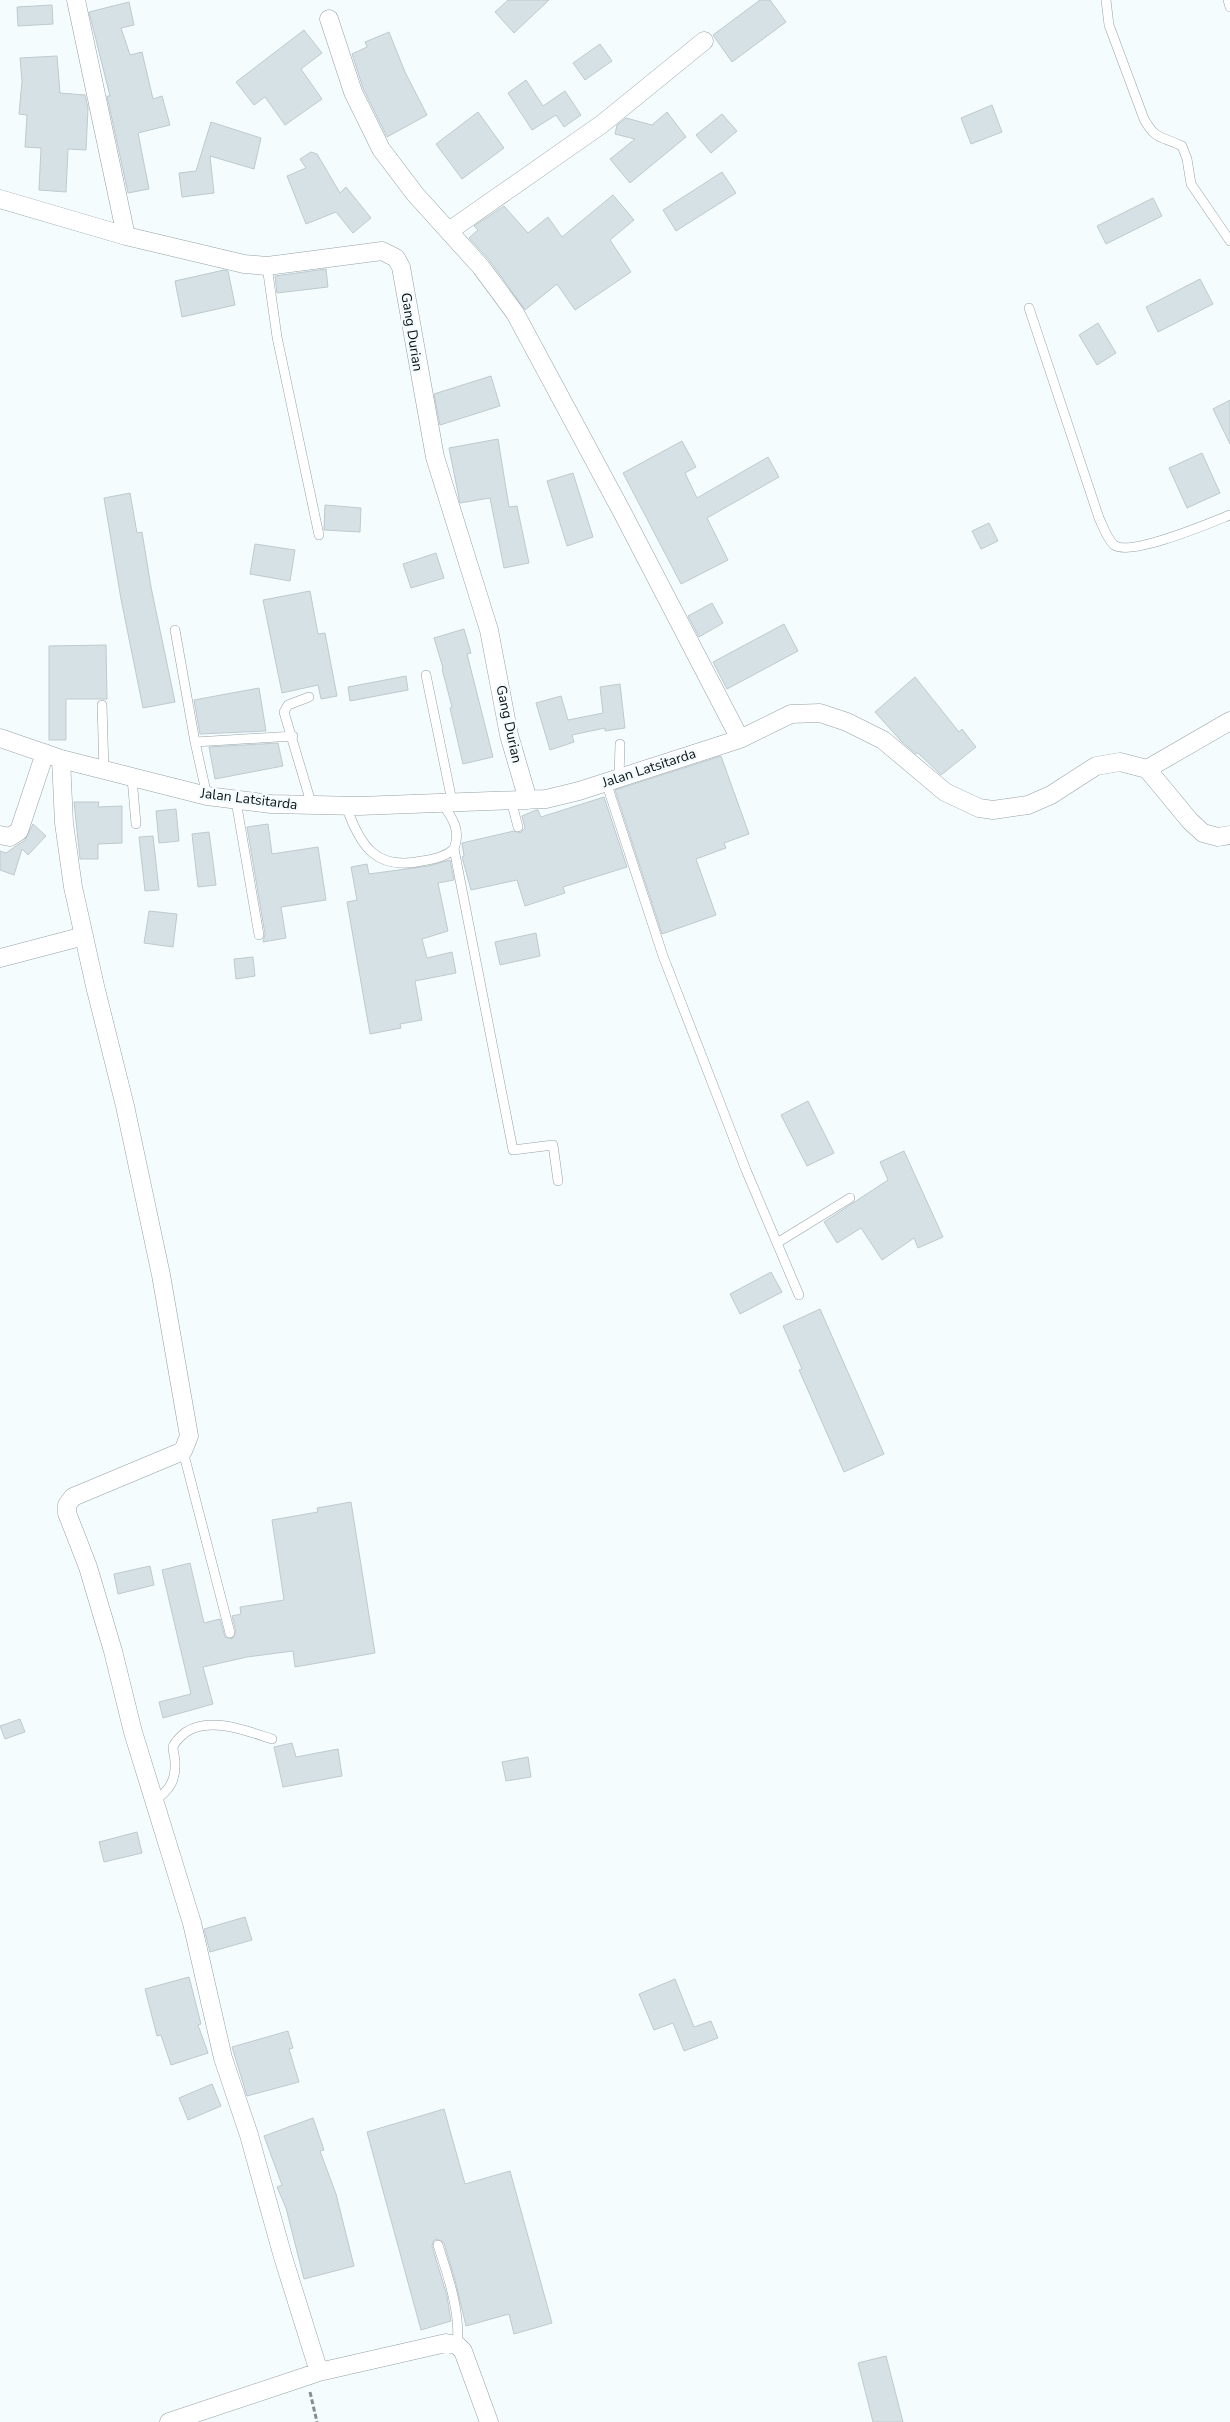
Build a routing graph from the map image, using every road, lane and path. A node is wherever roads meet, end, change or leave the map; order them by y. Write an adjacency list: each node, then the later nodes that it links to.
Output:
1 (76, 0): 9 (street)
2 (1106, 0): 10 (lane)
3 (1228, 0): 4 (lane)
4 (1230, 7)
5 (329, 19): 8 (street)
6 (704, 41): 8 (street)
7 (0, 198): 9 (street, Gang Durian)
8 (449, 231): 22 (street)
9 (126, 236): 11 (street, Gang Durian)
10 (1230, 241)
11 (267, 266): 14 (lane); 31 (street, Gang Durian)
12 (1029, 308): 13 (lane)
13 (1230, 516)
14 (319, 535)
15 (176, 630): 23 (lane)
16 (426, 675): 33 (lane)
17 (309, 697): 20 (lane)
18 (102, 705): 27 (lane)
19 (1230, 721): 26 (street)
20 (293, 736): 23 (lane); 34 (lane)
21 (0, 738): 25 (street, Jalan Latsitarda)
22 (740, 739): 26 (street, Jalan Latsitarda); 29 (street, Jalan Latsitarda)
23 (195, 742): 30 (lane)
24 (620, 744): 29 (lane)
25 (53, 756): 27 (street, Jalan Latsitarda); 39 (street); 41 (street)
26 (1146, 769): 38 (street)
27 (104, 771): 28 (street, Jalan Latsitarda)
28 (132, 778): 30 (street, Jalan Latsitarda); 36 (lane)
29 (612, 780): 31 (street, Jalan Latsitarda); 46 (lane)
30 (207, 796): 32 (street, Jalan Latsitarda)
31 (519, 800): 33 (street, Jalan Latsitarda); 37 (lane)
32 (236, 801): 34 (street, Jalan Latsitarda); 42 (lane)
33 (446, 802): 35 (street, Jalan Latsitarda); 40 (lane)
34 (312, 806): 35 (street, Jalan Latsitarda)
35 (346, 806): 40 (lane)
36 (136, 824)
37 (518, 827)
38 (1230, 834)
39 (0, 835)
40 (454, 849): 44 (lane)
41 (84, 936): 43 (street); 48 (street)
42 (259, 936)
43 (0, 958)
44 (558, 1180)
45 (850, 1198): 46 (lane)
46 (777, 1243): 47 (lane)
47 (799, 1295)
48 (183, 1451): 49 (lane); 51 (street)
49 (230, 1634)
50 (272, 1739): 51 (lane)
51 (154, 1801): 54 (street)
52 (438, 2245): 53 (lane)
53 (457, 2345): 54 (street); 57 (street)
54 (312, 2374): 55 (street); 56 (path)
55 (169, 2422)
56 (318, 2422)
57 (489, 2422)

